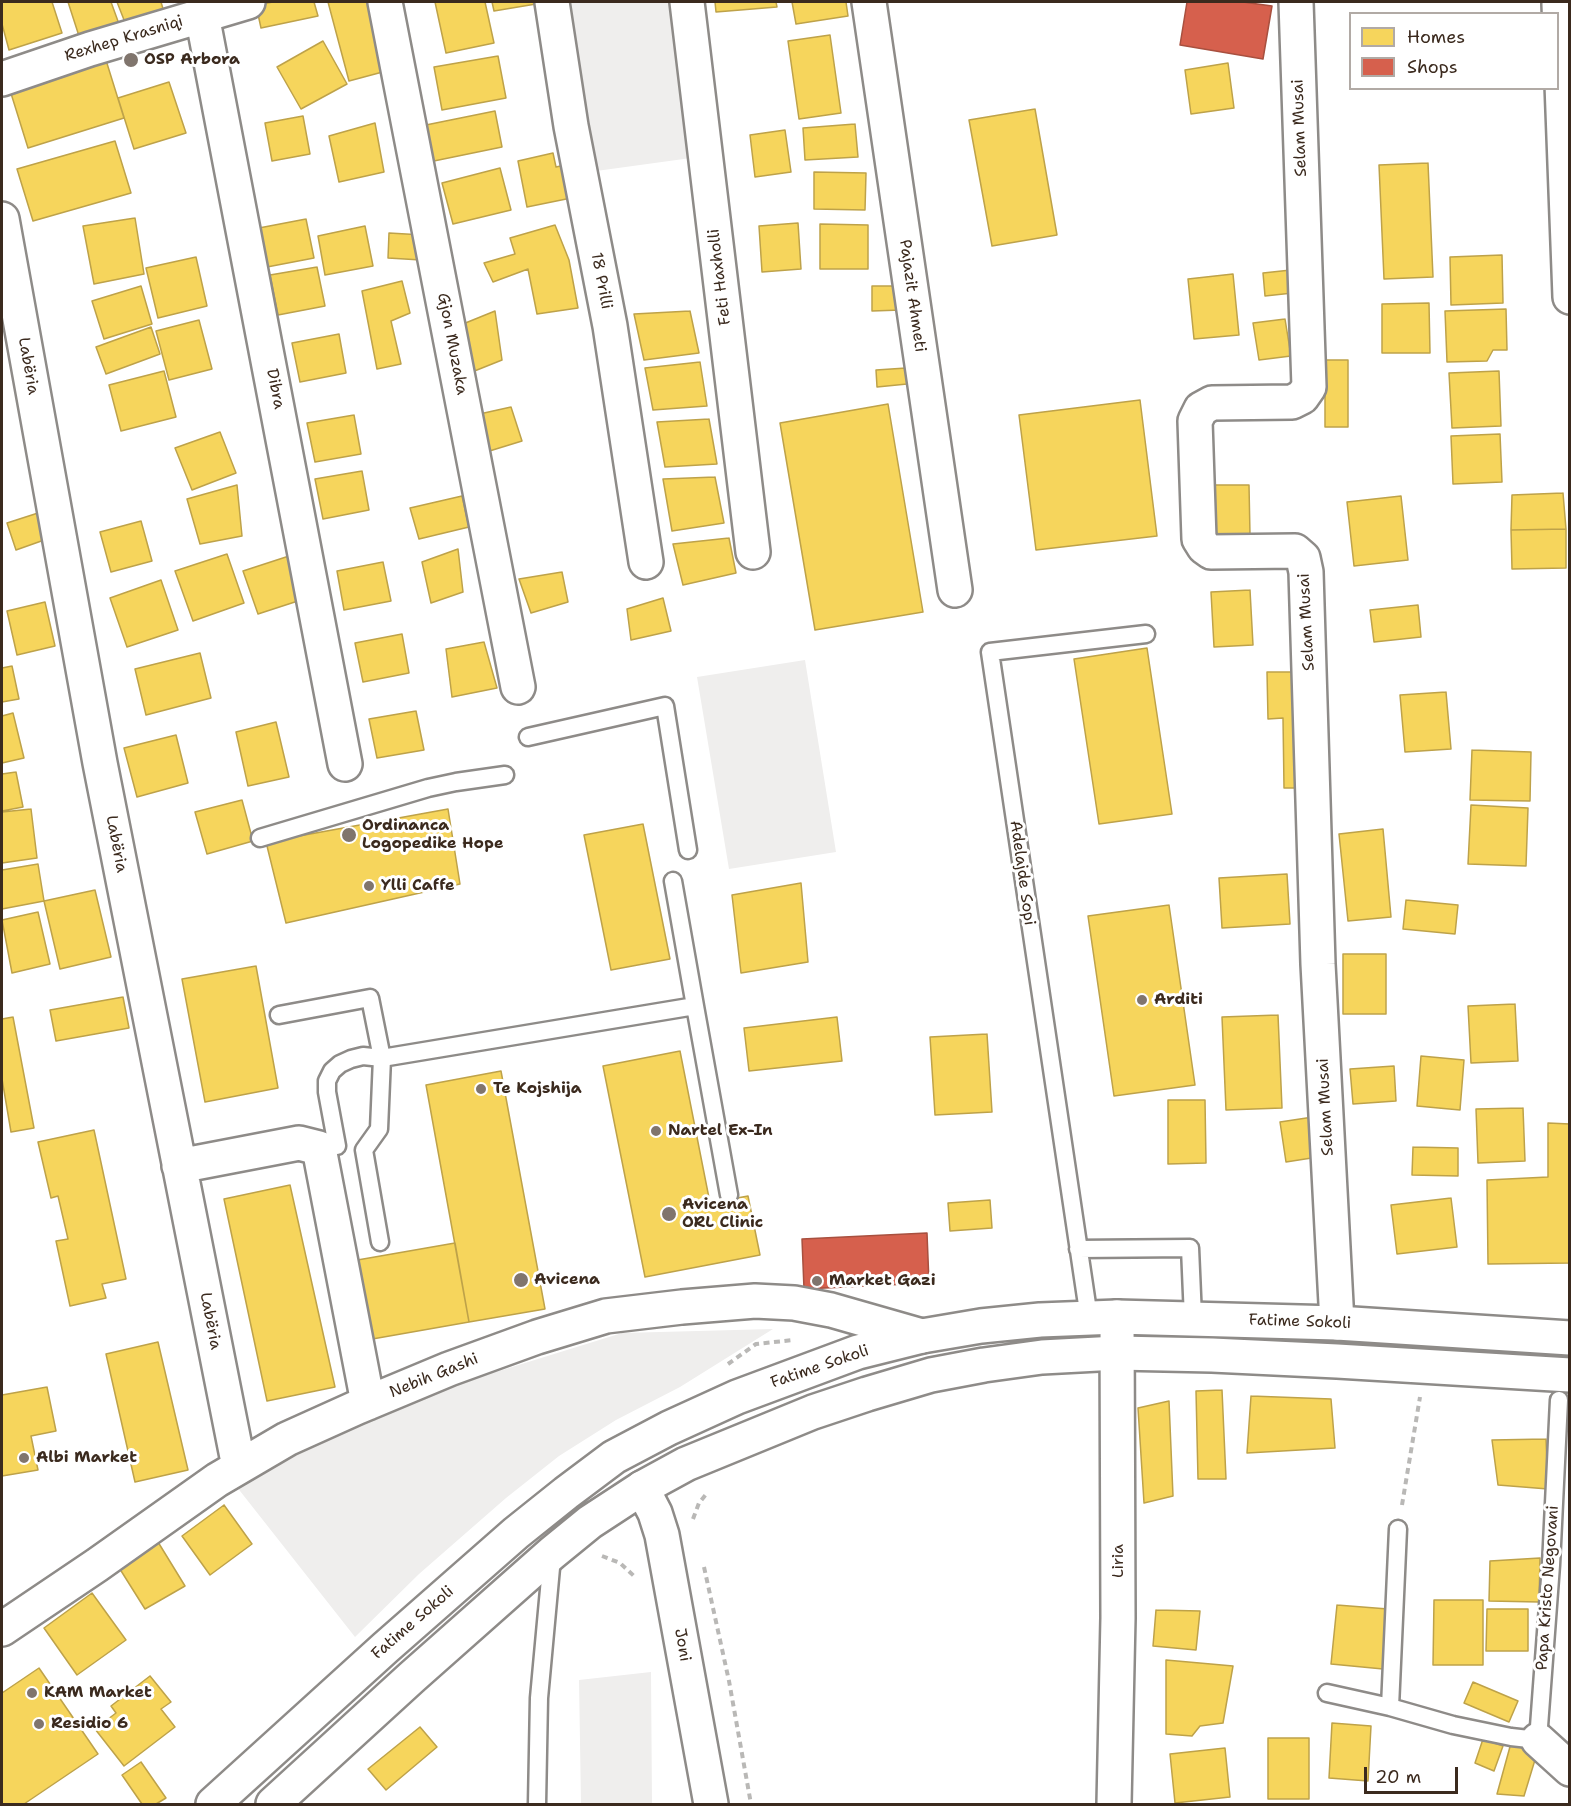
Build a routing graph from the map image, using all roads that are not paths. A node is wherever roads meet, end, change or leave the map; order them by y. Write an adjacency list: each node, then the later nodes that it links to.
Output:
1 (248, 2): 7 (street, Rexhep Krasniqi)
2 (386, 2): 16 (street, Gjon Muzaka)
3 (552, 2): 13 (street, 18 Prilli)
4 (687, 2): 12 (street, Feti Haxholli)
5 (869, 2): 14 (street, Pajazit Ahmeti)
6 (1296, 2): 33 (street, Selam Musai)
7 (202, 15): 9 (street, Rexhep Krasniqi); 18 (street, Dibra)
8 (1559, 53): 11 (street)
9 (2, 79)
10 (2, 219): 27 (street, Labëria)
11 (1569, 297)
12 (753, 552)
13 (645, 562)
14 (955, 590)
15 (1146, 634): 30 (lane, Adelajde Sopi)
16 (518, 687)
17 (528, 737): 21 (lane)
18 (345, 764)
19 (505, 775): 20 (lane)
20 (260, 838)
21 (688, 850)
22 (673, 881): 23 (lane)
23 (695, 1006): 25 (lane); 28 (lane)
24 (279, 1015): 25 (lane)
25 (382, 1058): 26 (lane); 29 (lane)
26 (337, 1146)
27 (179, 1166): 38 (street); 41 (street, Labëria)
28 (729, 1195)
29 (380, 1242)
30 (1078, 1249): 31 (lane, Adelajde Sopi); 32 (lane)
31 (1103, 1318): 32 (street, Fatime Sokoli); 34 (street, Fatime Sokoli); 36 (street, Liria)
32 (1193, 1318): 33 (street, Fatime Sokoli)
33 (1337, 1323): 35 (street, Fatime Sokoli)
34 (922, 1336): 38 (street, Nebih Gashi); 39 (street, Fatime Sokoli)
35 (1569, 1338)
36 (1117, 1353): 37 (street); 40 (street); 54 (street, Liria)
37 (1564, 1388): 48 (lane, Papa Kristo Negovani)
38 (368, 1403): 41 (street, Nebih Gashi)
39 (701, 1413): 40 (street); 50 (street, Fatime Sokoli)
40 (719, 1450): 42 (street)
41 (239, 1467): 45 (street, Nebih Gashi)
42 (642, 1488): 44 (street); 53 (street, Joni)
43 (1398, 1530): 47 (lane)
44 (552, 1553): 51 (street); 52 (lane)
45 (2, 1629)
46 (1327, 1692): 47 (lane)
47 (1390, 1707): 48 (lane)
48 (1538, 1740): 49 (street)
49 (1569, 1769)
50 (213, 1804)
51 (273, 1804)
52 (537, 1804)
53 (711, 1804)
54 (1114, 1804)

